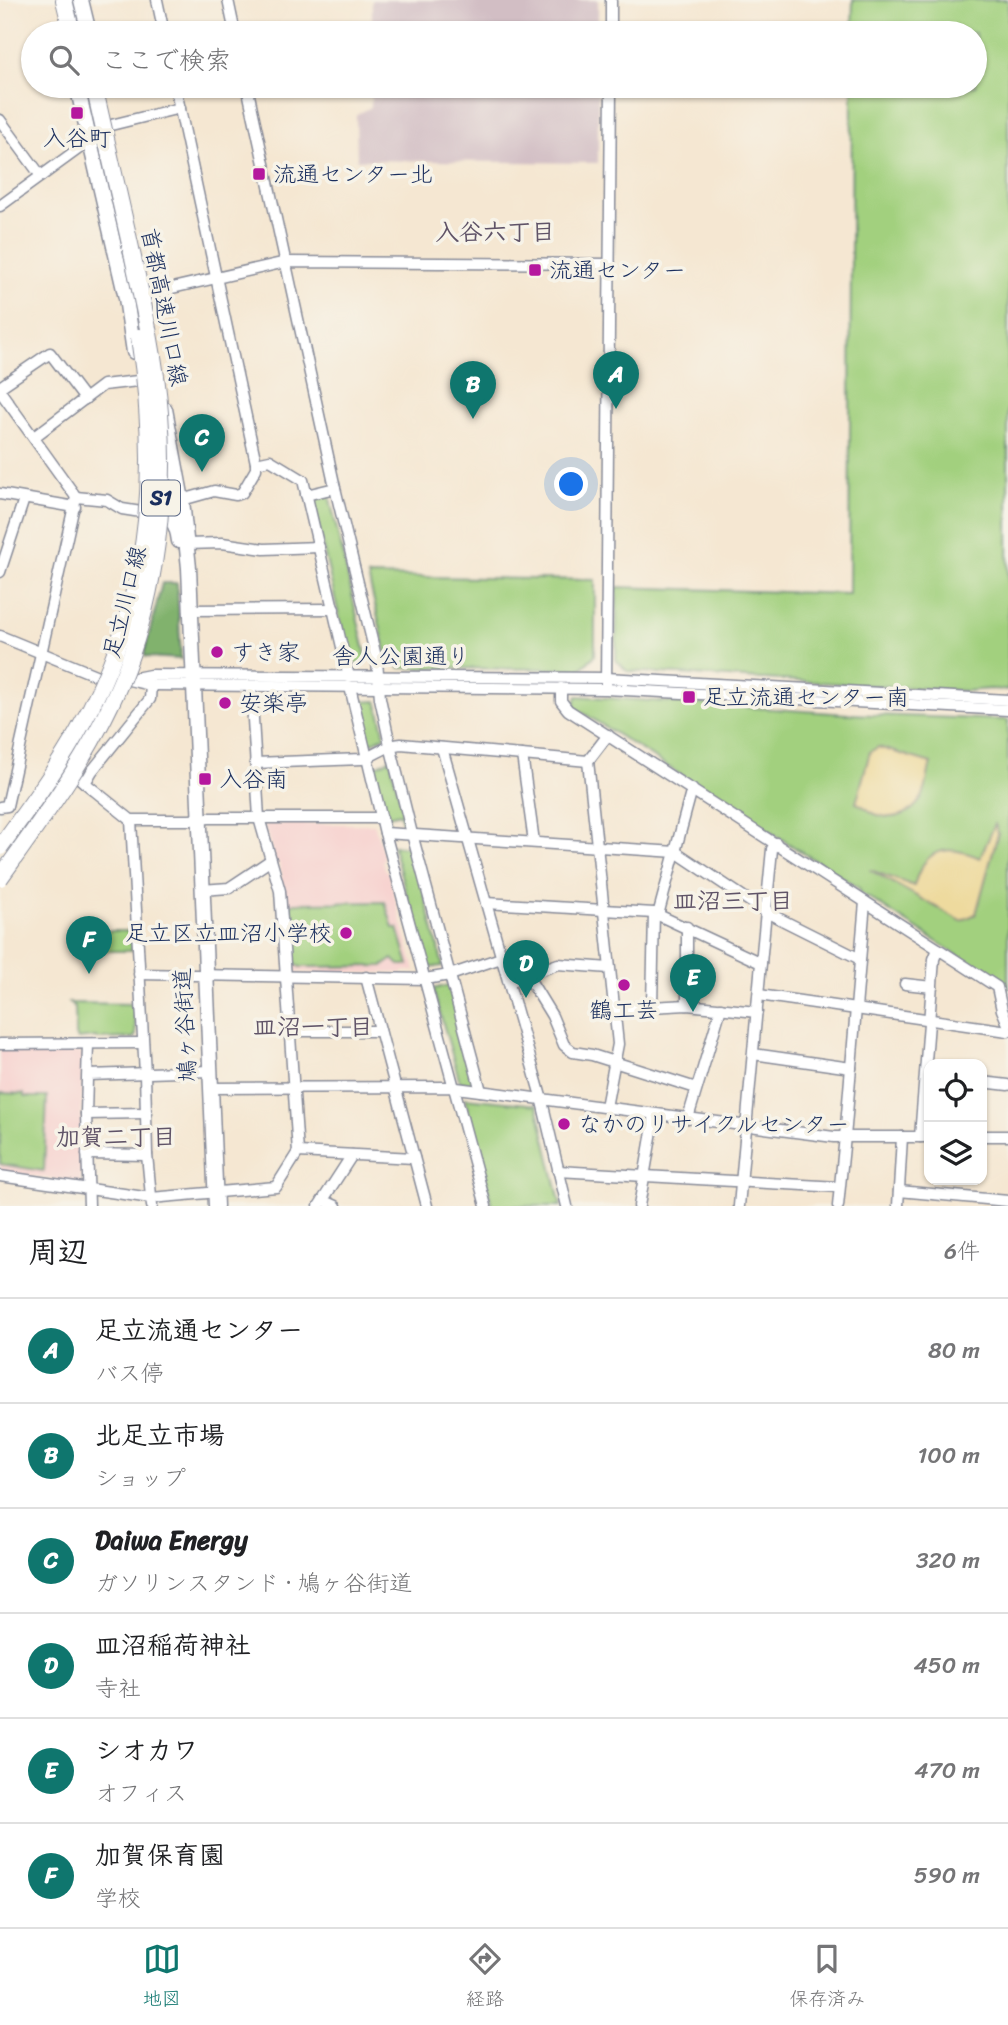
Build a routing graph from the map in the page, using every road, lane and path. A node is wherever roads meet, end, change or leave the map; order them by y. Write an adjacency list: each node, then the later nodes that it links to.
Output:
1 (58, 0): 8 (main road)
2 (64, 0): 9 (highway)
3 (74, 0): 10 (highway)
4 (81, 0): 11 (main road)
5 (157, 0): 12 (street)
6 (228, 0): 13 (street)
7 (611, 0): 14 (street)
8 (62, 21)
9 (69, 21)
10 (79, 21)
11 (86, 21)
12 (161, 21)
13 (232, 21)
14 (611, 21)
15 (80, 98): 25 (main road, 足立川口線)
16 (87, 98): 86 (highway, 首都高速川口線 / S1, bridge)
17 (97, 98): 89 (highway, 首都高速川口線 / S1, bridge)
18 (104, 98): 24 (main road, 足立川口線)
19 (178, 98): 22 (street)
20 (250, 98): 28 (street)
21 (611, 98): 29 (street)
22 (180, 108): 24 (street); 30 (street)
23 (0, 120): 26 (street)
24 (110, 125): 31 (main road, 足立川口線)
25 (90, 145): 26 (street); 32 (main road, 足立川口線)
26 (41, 176): 27 (street)
27 (0, 206)
28 (286, 262): 29 (street); 30 (street); 39 (street)
29 (610, 264): 59 (street)
30 (217, 277): 31 (street); 38 (street)
31 (147, 293): 32 (street); 36 (main road, 足立川口線)
32 (126, 298): 33 (main road, 足立川口線)
33 (138, 381): 35 (street); 45 (main road, 足立川口線)
34 (0, 389): 35 (street); 37 (street)
35 (85, 398): 37 (street)
36 (165, 408): 43 (main road, 鳩ヶ谷街道); 46 (main road, 足立川口線)
37 (34, 438): 44 (street)
38 (256, 463): 41 (street); 43 (street)
39 (335, 488): 41 (street); 58 (street)
40 (0, 494): 42 (street)
41 (306, 495): 48 (street)
42 (24, 499): 44 (street); 49 (street)
43 (182, 500): 47 (main road, 鳩ヶ谷街道)
44 (76, 502): 45 (street); 53 (street)
45 (141, 512): 46 (main road); 54 (main road, 足立川口線)
46 (165, 516): 55 (main road, 足立川口線); 56 (main road, 鳩ヶ谷街道)
47 (187, 544): 48 (street); 51 (main road, 鳩ヶ谷街道)
48 (319, 547): 50 (street)
49 (0, 572)
50 (334, 609): 51 (street); 57 (street)
51 (191, 610): 56 (main road, 鳩ヶ谷街道)
52 (0, 636): 53 (street)
53 (42, 654): 54 (street); 74 (street)
54 (100, 677): 55 (street); 81 (main road, 足立川口線)
55 (129, 680): 56 (street, 舎人公園通り); 60 (street, 舎人公園通り); 72 (main road, 足立川口線)
56 (193, 680): 57 (street, 舎人公園通り); 60 (street, 舎人公園通り); 61 (street, 舎人公園通り); 78 (main road, 鳩ヶ谷街道)
57 (349, 682): 58 (street, 舎人公園通り); 61 (street, 舎人公園通り); 69 (street)
58 (380, 682): 59 (street, 舎人公園通り); 62 (street, 舎人公園通り); 66 (street)
59 (606, 683): 62 (street, 舎人公園通り); 63 (street, 舎人公園通り); 64 (street, 舎人公園通り)
60 (151, 685): 72 (street)
61 (251, 686): 71 (street)
62 (561, 688): 65 (street)
63 (1008, 699)
64 (1008, 710)
65 (608, 735): 70 (street); 73 (street)
66 (390, 746): 67 (street); 69 (street); 80 (street)
67 (442, 748): 68 (street); 82 (street)
68 (522, 755): 70 (street); 83 (street)
69 (367, 758): 71 (street); 76 (street)
70 (588, 761): 85 (street)
71 (255, 763): 75 (street)
72 (82, 780): 77 (street); 90 (main road, 足立川口線)
73 (692, 789): 84 (street); 87 (street)
74 (0, 807)
75 (259, 818): 76 (street); 78 (street); 88 (street)
76 (382, 818): 79 (street)
77 (131, 820): 78 (street); 103 (street)
78 (199, 820): 91 (main road, 鳩ヶ谷街道)
79 (386, 833): 80 (street); 109 (street)
80 (412, 834): 82 (street); 105 (street)
81 (0, 835)
82 (468, 838): 83 (street); 93 (street)
83 (534, 842): 85 (street)
84 (776, 843): 92 (street); 95 (street)
85 (597, 846): 87 (street); 94 (street)
86 (0, 847)
87 (676, 852): 95 (street); 96 (street)
88 (271, 860): 91 (street); 107 (street)
89 (0, 878)
90 (0, 888)
91 (202, 890): 104 (main road, 鳩ヶ谷街道)
92 (865, 902): 98 (street); 100 (street)
93 (486, 903): 94 (street); 99 (street)
94 (604, 910): 96 (street); 102 (street)
95 (766, 912): 100 (street); 101 (street)
96 (656, 914): 97 (street); 114 (street)
97 (687, 927): 101 (street); 115 (street)
98 (938, 949): 112 (street); 121 (street)
99 (501, 958): 105 (street); 110 (street)
100 (860, 959): 118 (street)
101 (761, 963): 113 (street)
102 (609, 968): 106 (street); 117 (street)
103 (139, 974): 104 (street); 125 (street)
104 (205, 975): 107 (street); 132 (main road, 鳩ヶ谷街道)
105 (450, 975): 109 (street); 142 (street)
106 (527, 975): 110 (street); 130 (street)
107 (286, 977): 108 (street); 122 (street)
108 (366, 977): 109 (street); 123 (street)
109 (425, 979): 140 (street)
110 (509, 982): 143 (street)
111 (905, 984): 112 (street)
112 (932, 987): 120 (street)
113 (759, 995): 118 (street); 119 (street)
114 (652, 1006): 115 (street); 117 (street)
115 (687, 1006): 116 (street)
116 (720, 1007): 119 (street); 141 (street)
117 (614, 1009): 130 (street)
118 (856, 1010): 120 (street); 131 (street)
119 (757, 1012): 128 (street)
120 (929, 1020): 124 (street); 129 (street)
121 (1008, 1024)
122 (290, 1031): 123 (street); 139 (street)
123 (380, 1031): 137 (street)
124 (1008, 1031)
125 (143, 1043): 127 (street); 133 (street)
126 (0, 1044): 127 (street)
127 (88, 1044): 134 (street)
128 (753, 1054): 131 (street); 149 (street)
129 (928, 1059)
130 (614, 1062): 141 (street); 144 (street)
131 (851, 1068): 152 (street)
132 (210, 1071): 133 (street); 138 (main road, 鳩ヶ谷街道)
133 (145, 1074): 134 (street); 145 (street)
134 (88, 1075): 146 (street)
135 (987, 1083): 136 (street)
136 (1008, 1085)
137 (396, 1087): 139 (street); 140 (street); 159 (street)
138 (211, 1088): 139 (street); 167 (main road, 鳩ヶ谷街道)
139 (294, 1088): 155 (street)
140 (455, 1088): 142 (street); 174 (street)
141 (696, 1088): 148 (street)
142 (481, 1091): 143 (street)
143 (540, 1099): 144 (street); 160 (street)
144 (606, 1107): 147 (street)
145 (147, 1113): 146 (street); 157 (street)
146 (86, 1114): 156 (street)
147 (655, 1114): 148 (street); 162 (street)
148 (688, 1118): 149 (street)
149 (746, 1125): 152 (street); 163 (street)
150 (987, 1136): 151 (street)
151 (1008, 1136)
152 (845, 1137): 154 (street); 164 (street)
153 (924, 1137): 154 (street)
154 (902, 1138): 166 (street)
155 (298, 1152): 158 (street); 167 (street)
156 (88, 1154): 157 (street); 165 (street)
157 (148, 1155): 169 (street)
158 (352, 1155): 159 (street); 170 (street)
159 (414, 1158): 173 (street)
160 (558, 1171): 162 (street); 175 (street)
161 (0, 1175): 165 (street)
162 (645, 1176): 163 (street); 176 (street)
163 (741, 1181): 164 (street); 177 (street)
164 (839, 1187): 178 (street)
165 (88, 1188): 169 (street); 171 (street)
166 (899, 1191): 168 (street); 179 (street)
167 (216, 1199): 169 (street)
168 (1008, 1201)
169 (151, 1202)
170 (321, 1203): 172 (street)
171 (89, 1206)
172 (336, 1206)
173 (427, 1206)
174 (486, 1206)
175 (567, 1206)
176 (639, 1206)
177 (739, 1206)
178 (838, 1206)
179 (898, 1206)

